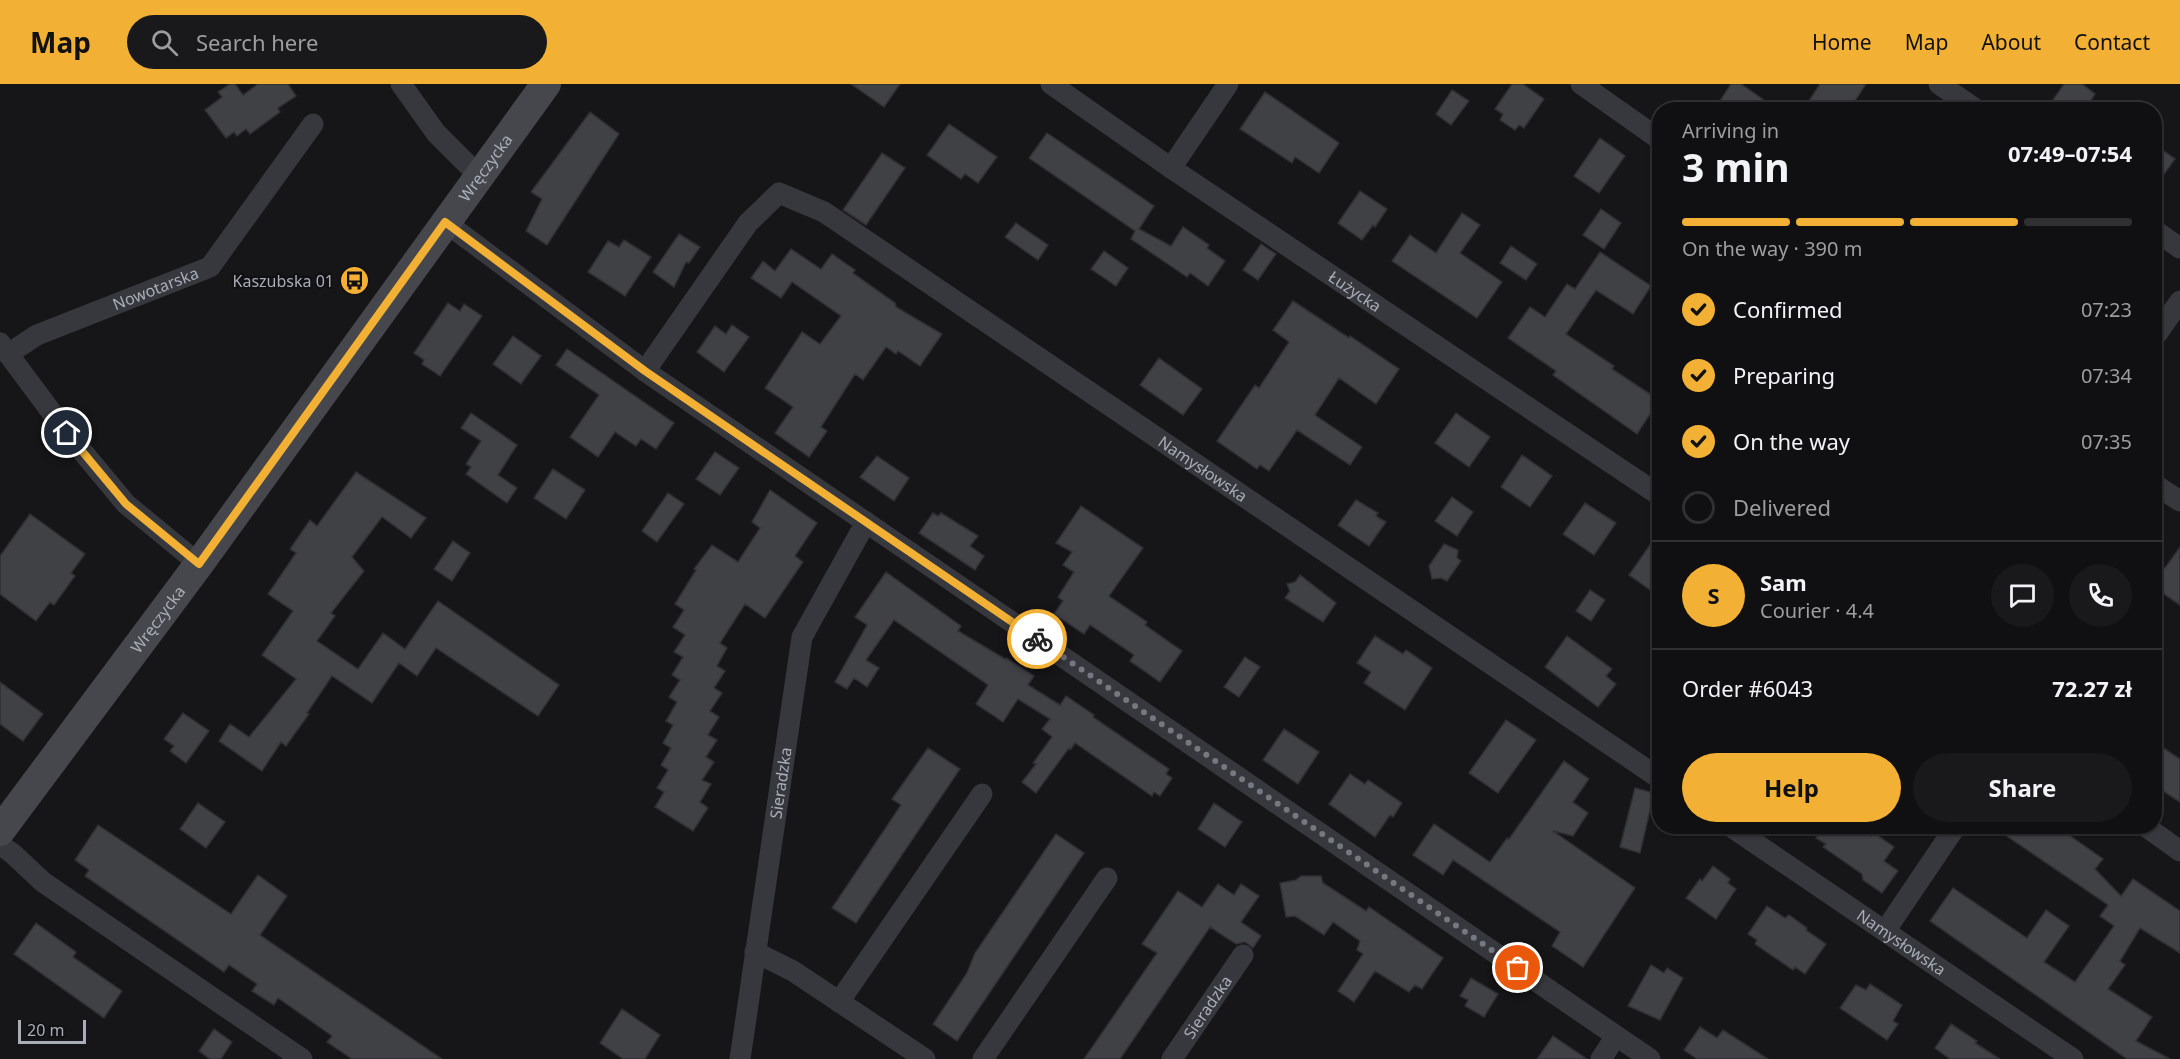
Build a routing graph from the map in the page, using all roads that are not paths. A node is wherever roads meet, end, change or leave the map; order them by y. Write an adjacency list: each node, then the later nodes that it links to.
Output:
1 (401, 84): 11 (street)
2 (546, 84): 11 (main road, Wręczycka)
3 (1051, 84): 10 (street, Łużycka)
4 (1228, 84): 10 (street)
5 (1581, 84): 9 (street)
6 (1939, 84): 7 (street)
7 (1965, 102)
8 (313, 124): 17 (street, Nowotarska)
9 (1652, 134)
10 (1171, 168): 20 (street, Łużycka)
11 (478, 176): 12 (main road, Wręczycka)
12 (445, 222): 18 (street); 23 (main road, Wręczycka)
13 (2162, 234): 14 (street)
14 (2179, 244)
15 (2180, 301): 16 (street)
16 (2162, 327)
17 (4, 349): 23 (street)
18 (645, 371): 22 (street); 24 (street, Namysłowska)
19 (2162, 489): 21 (street)
20 (1652, 490)
21 (2180, 501)
22 (866, 522): 34 (street, Sieradzka); 37 (street)
23 (199, 564): 26 (main road, Wręczycka)
24 (1652, 773)
25 (982, 794): 36 (street)
26 (0, 831)
27 (1742, 834): 33 (street, Namysłowska)
28 (1951, 834): 33 (street)
29 (2156, 834): 31 (street)
30 (0, 845): 38 (street)
31 (2180, 851)
32 (1107, 878): 41 (street)
33 (1885, 931): 45 (street, Namysłowska)
34 (755, 952): 36 (street); 39 (street, Sieradzka)
35 (1243, 955): 42 (street, Sieradzka)
36 (839, 1002): 40 (street)
37 (1616, 1036): 43 (street); 44 (street)
38 (302, 1059)
39 (740, 1059)
40 (925, 1059)
41 (983, 1059)
42 (1172, 1059)
43 (1601, 1059)
44 (1650, 1059)
45 (2073, 1059)

